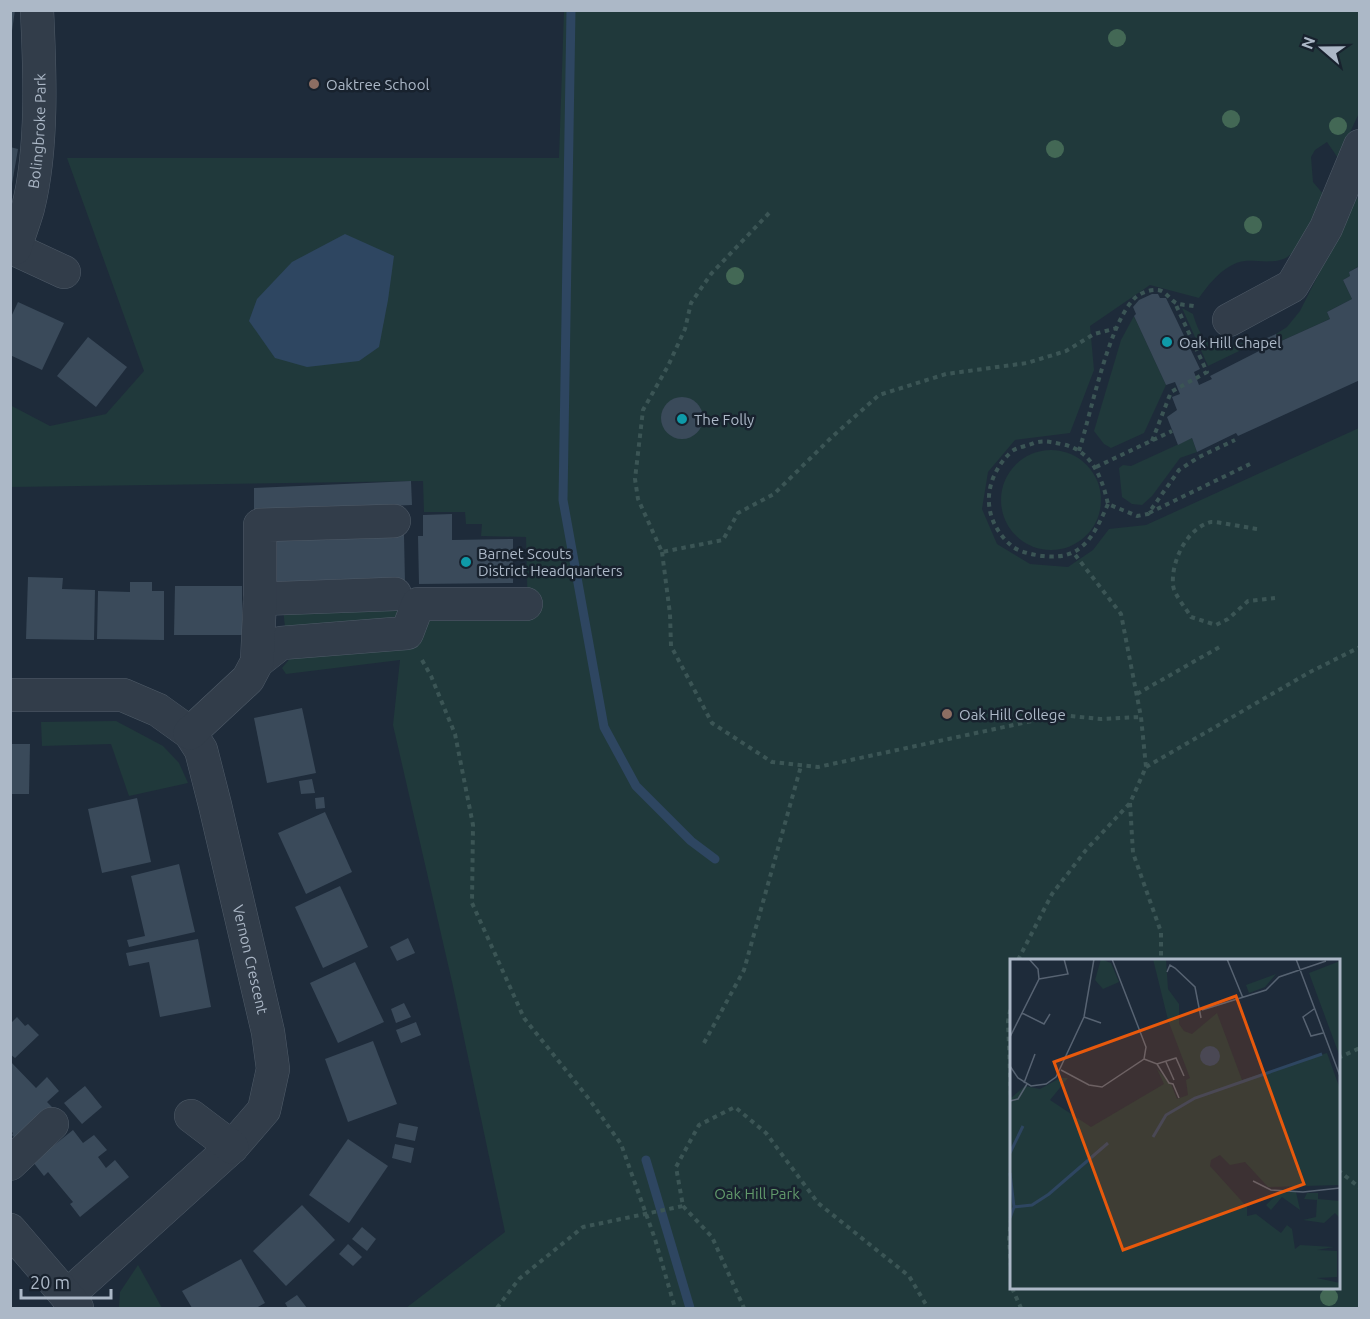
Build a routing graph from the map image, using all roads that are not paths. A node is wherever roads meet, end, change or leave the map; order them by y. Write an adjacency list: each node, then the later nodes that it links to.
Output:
1 (37, 10): 3 (street, Bolingbroke Park)
2 (1359, 146): 5 (street)
3 (13, 248): 4 (street)
4 (64, 272)
5 (1229, 320)
6 (394, 521): 8 (street)
7 (395, 594): 8 (street)
8 (260, 599): 10 (street)
9 (526, 604): 10 (street)
10 (257, 662): 12 (street)
11 (10, 695): 12 (street, Vernon Crescent)
12 (190, 733): 15 (street, Vernon Crescent)
13 (191, 1116): 15 (street)
14 (52, 1124): 16 (street)
15 (232, 1147): 18 (street, Vernon Crescent)
16 (10, 1164)
17 (10, 1230): 18 (street)
18 (72, 1302)

